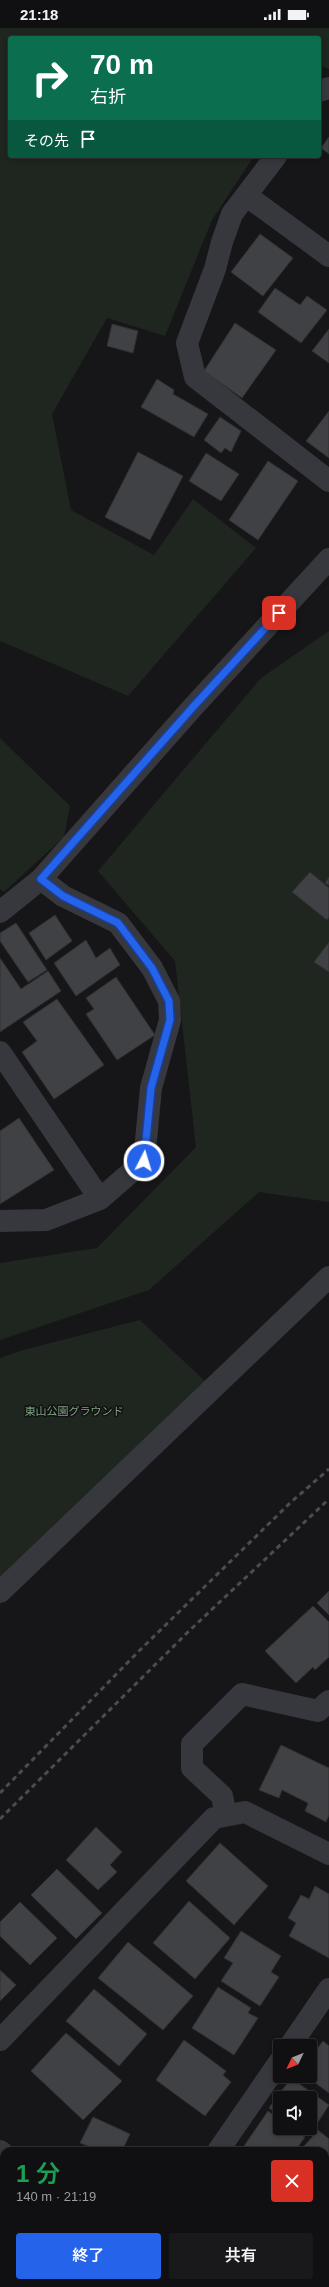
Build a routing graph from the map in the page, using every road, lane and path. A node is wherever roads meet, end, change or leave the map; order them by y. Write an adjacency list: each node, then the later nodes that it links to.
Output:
1 (275, 158): 2 (street)
2 (247, 196): 3 (street); 4 (street)
3 (329, 256)
4 (329, 481)
5 (329, 559): 6 (street)
6 (41, 879): 7 (street); 9 (street)
7 (0, 912)
8 (0, 1052): 9 (street)
9 (100, 1199): 10 (street)
10 (0, 1221)
11 (329, 1277): 12 (street)
12 (0, 1592)
13 (329, 1701): 14 (street)
14 (226, 1816): 15 (street); 18 (street)
15 (329, 1854)
16 (329, 1989): 17 (street)
17 (295, 2039)
18 (0, 2040)
19 (273, 2071): 20 (street)
20 (221, 2147)

